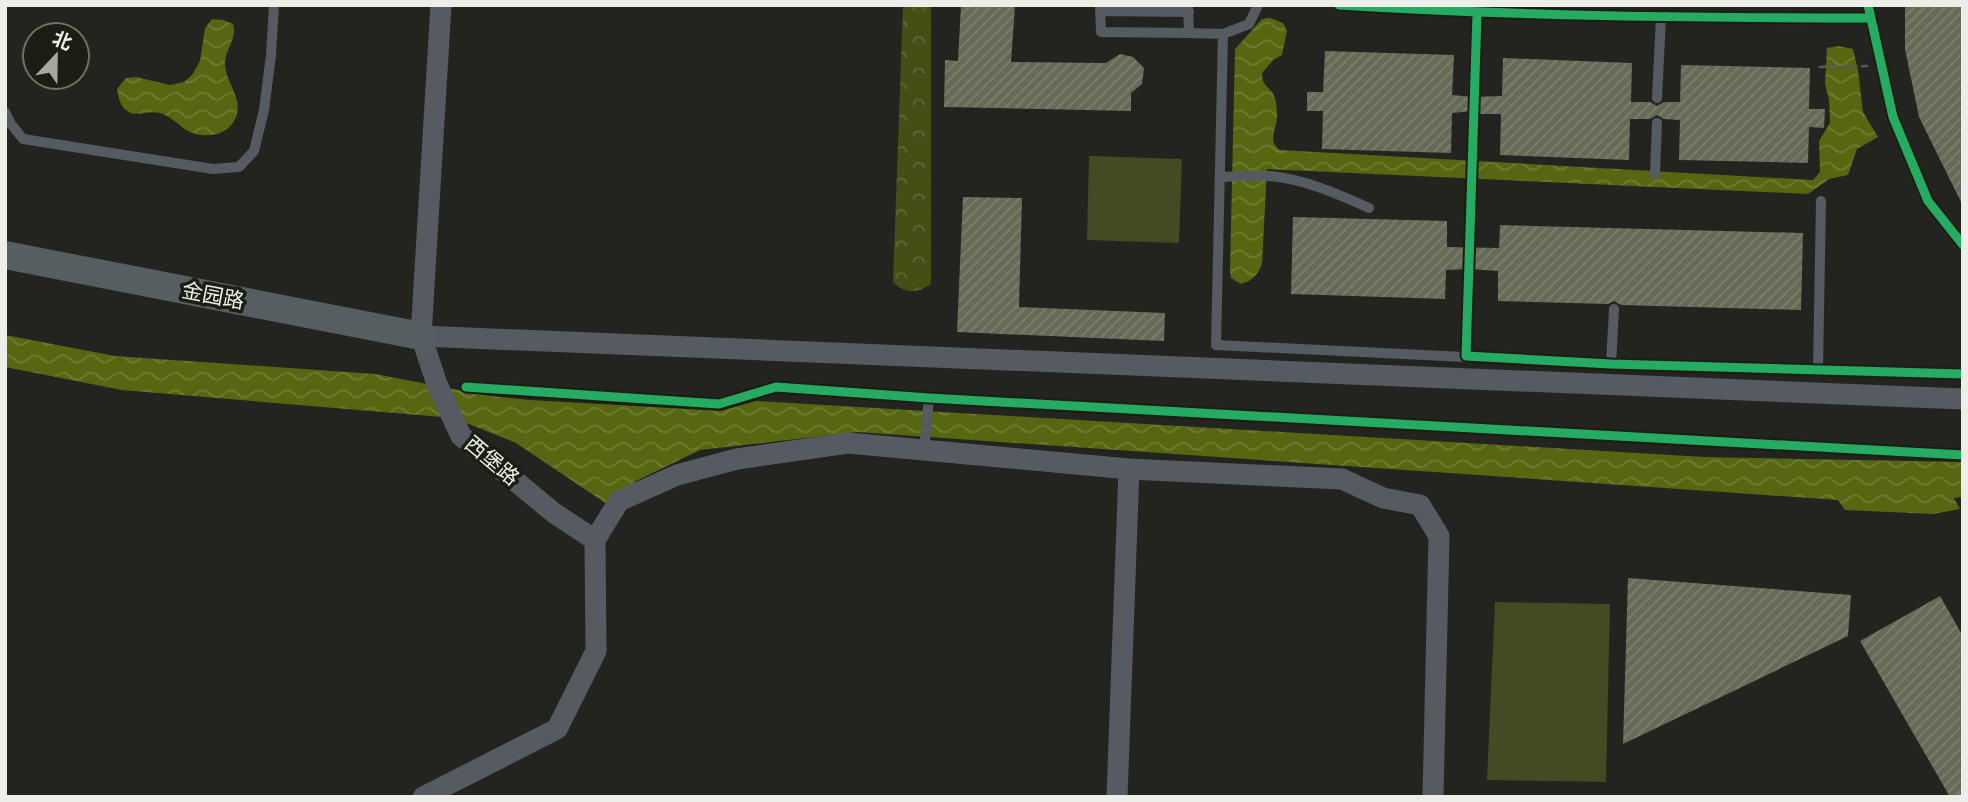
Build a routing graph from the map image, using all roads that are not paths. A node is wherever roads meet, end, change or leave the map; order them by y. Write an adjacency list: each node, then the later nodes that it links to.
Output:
1 (274, 5): 15 (lane)
2 (441, 5): 27 (street, 西堡路)
3 (1258, 5): 12 (lane)
4 (1339, 5): 8 (lane)
5 (1868, 5): 10 (lane)
6 (1100, 8): 7 (lane); 11 (lane)
7 (1188, 9): 11 (lane)
8 (1477, 10): 9 (lane); 13 (lane)
9 (1661, 18): 10 (lane); 14 (lane)
10 (1871, 18): 23 (lane)
11 (1189, 33): 12 (lane)
12 (1223, 34): 19 (lane)
13 (1473, 89)
14 (1657, 98)
15 (5, 112)
16 (1472, 119): 22 (lane)
17 (1657, 123): 18 (lane)
18 (1655, 174)
19 (1224, 177): 21 (lane); 28 (lane)
20 (1821, 201): 30 (lane)
21 (1369, 208)
22 (1469, 240)
23 (1963, 245)
24 (5, 255): 27 (street, 金园路)
25 (1468, 276): 28 (lane)
26 (1614, 309): 29 (lane)
27 (421, 337): 33 (street); 36 (street, 西堡路)
28 (1466, 356): 29 (lane)
29 (1611, 364): 30 (lane)
30 (1818, 369): 31 (lane)
31 (1963, 374)
32 (929, 397): 34 (lane)
33 (1963, 399)
34 (923, 450): 35 (street); 36 (street)
35 (1129, 469): 38 (street); 39 (street)
36 (594, 540): 37 (street)
37 (423, 797)
38 (1116, 797)
39 (1433, 797)

